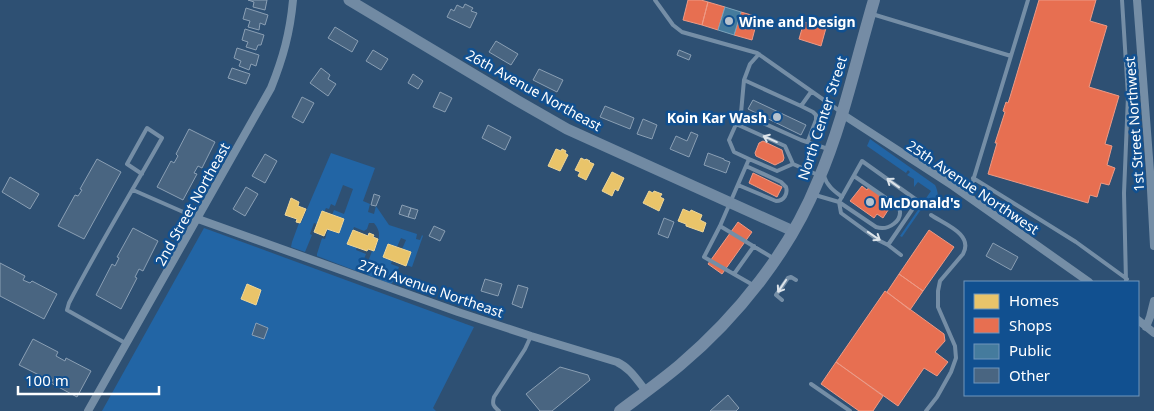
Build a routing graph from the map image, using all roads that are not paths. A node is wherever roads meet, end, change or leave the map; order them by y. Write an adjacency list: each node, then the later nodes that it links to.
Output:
1 (293, 0): 35 (street, 2nd Street Northeast)
2 (349, 0): 32 (street, 26th Avenue Northeast)
3 (655, 0): 9 (lane)
4 (874, 0): 8 (main road, North Center Street)
5 (1028, 0): 10 (lane)
6 (1122, 0): 46 (lane)
7 (1137, 0): 22 (street, 1st Street Northwest)
8 (870, 14): 10 (lane); 15 (main road, North Center Street)
9 (759, 54): 11 (lane); 12 (lane)
10 (1011, 56): 26 (lane)
11 (744, 80): 13 (lane); 14 (lane)
12 (811, 92): 13 (lane); 15 (lane)
13 (801, 106): 17 (lane)
14 (741, 113): 16 (lane); 17 (lane)
15 (842, 114): 18 (main road, North Center Street); 31 (street, 25th Avenue Northwest)
16 (736, 124): 19 (lane); 20 (lane, one-way to 16)
17 (808, 142): 18 (lane)
18 (830, 150): 23 (main road, North Center Street)
19 (749, 159): 20 (lane); 21 (lane)
20 (793, 164): 23 (lane)
21 (746, 166): 27 (lane); 27 (lane)
22 (1152, 171): 40 (street, 1st Street Northwest)
23 (822, 173): 29 (main road, North Center Street); 30 (lane)
24 (142, 174): 24 (lane); 28 (lane)
25 (854, 176): 30 (lane); 33 (lane); 38 (lane, one-way to 25)
26 (973, 178): 31 (lane); 46 (lane)
27 (738, 186): 32 (lane)
28 (133, 190): 35 (lane); 54 (lane)
29 (812, 194): 33 (lane); 37 (main road, North Center Street)
30 (842, 197): 33 (lane)
31 (968, 197): 45 (street, 25th Avenue Northwest)
32 (731, 202): 36 (lane); 37 (street, 26th Avenue Northeast)
33 (839, 202): 38 (lane, one-way to 38)
34 (931, 215): 61 (lane)
35 (198, 219): 53 (street, 27th Avenue Northeast); 54 (street, 2nd Street Northeast)
36 (720, 226): 39 (lane); 43 (lane)
37 (793, 231): 42 (main road, North Center Street)
38 (888, 244): 41 (lane)
39 (754, 246): 42 (lane); 43 (lane)
40 (1154, 246)
41 (901, 254)
42 (775, 259): 47 (main road, North Center Street)
43 (734, 274): 47 (lane)
44 (796, 280): 48 (lane, one-way to 48)
45 (1088, 281)
46 (1127, 281)
47 (755, 286): 56 (main road, North Center Street)
48 (782, 300)
49 (1154, 301): 51 (street)
50 (1139, 321): 51 (street)
51 (1146, 326): 52 (street)
52 (1154, 333)
53 (531, 336): 56 (street, 27th Avenue Northeast); 58 (lane)
54 (127, 344): 57 (street, 2nd Street Northeast)
55 (811, 384): 60 (lane)
56 (646, 391): 59 (main road, North Center Street)
57 (88, 411)
58 (499, 411)
59 (620, 411)
60 (850, 411)
61 (926, 411)

